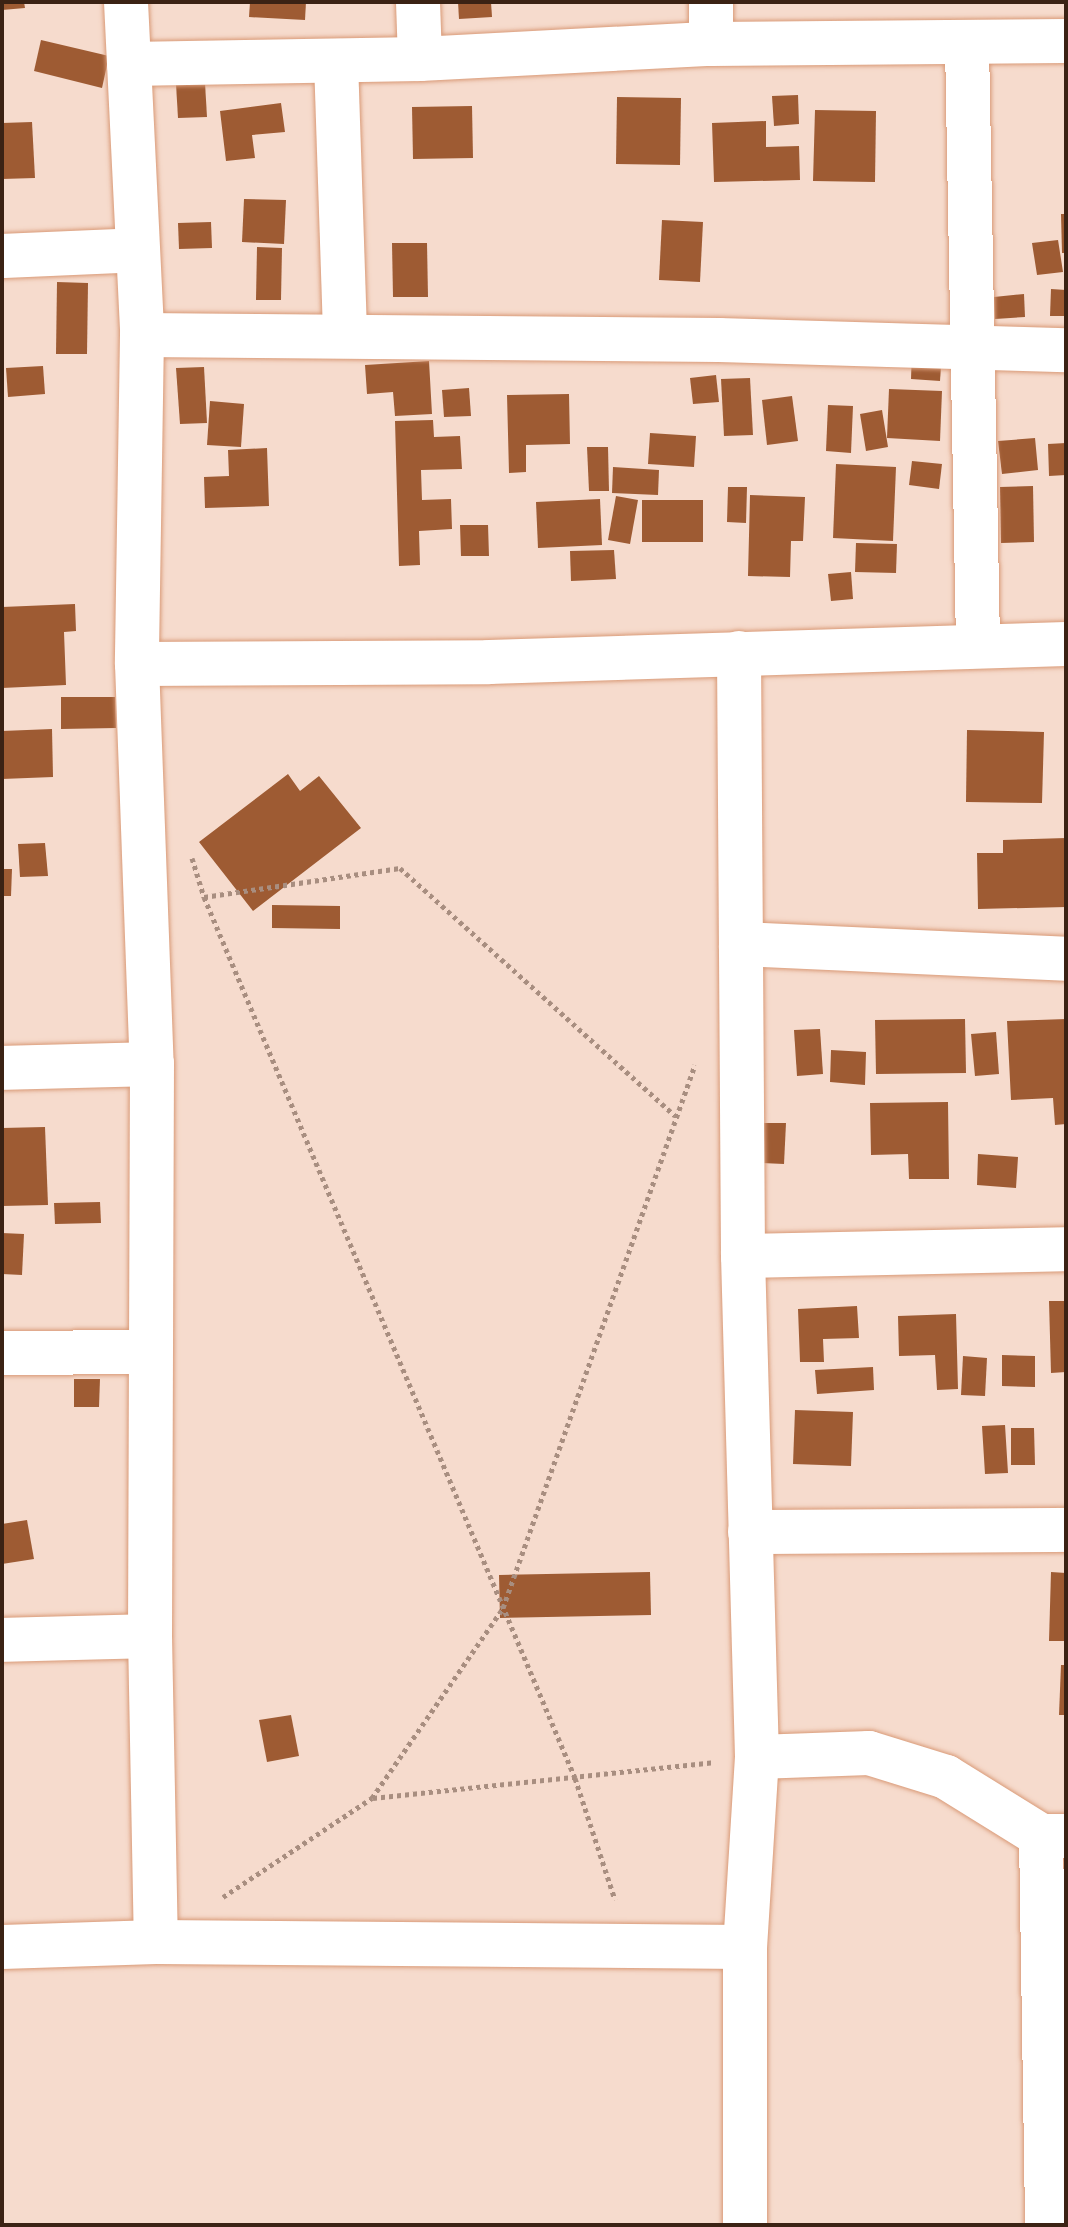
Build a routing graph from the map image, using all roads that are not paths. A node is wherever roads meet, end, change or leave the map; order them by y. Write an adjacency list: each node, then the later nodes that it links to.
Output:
1 (126, 2): 8 (street)
2 (418, 2): 6 (street)
3 (711, 23): 5 (street); 6 (street)
4 (1066, 41): 5 (street)
5 (967, 44): 13 (street)
6 (420, 59): 7 (street)
7 (336, 61): 8 (street); 12 (street)
8 (129, 64): 9 (street)
9 (137, 250): 10 (street); 11 (street)
10 (2, 256)
11 (142, 335): 12 (street); 18 (street)
12 (345, 335): 13 (street)
13 (972, 347): 14 (street); 16 (street)
14 (1066, 350)
15 (1066, 644): 16 (street)
16 (978, 646): 17 (street)
17 (739, 653): 18 (street); 19 (street)
18 (137, 664): 21 (street)
19 (741, 944): 20 (street); 24 (street)
20 (1066, 959)
21 (152, 1064): 22 (street); 25 (street)
22 (2, 1068)
23 (1066, 1249): 24 (street)
24 (743, 1256): 28 (street)
25 (150, 1352): 26 (street); 29 (street)
26 (2, 1353)
27 (1066, 1530): 28 (street)
28 (750, 1532): 31 (street)
29 (150, 1636): 30 (street); 33 (street)
30 (2, 1640)
31 (757, 1757): 32 (street); 35 (street)
32 (1054, 1836): 37 (street)
33 (156, 1942): 34 (street); 35 (street)
34 (2, 1947)
35 (745, 1947): 36 (street)
36 (745, 2225)
37 (1047, 2225)

